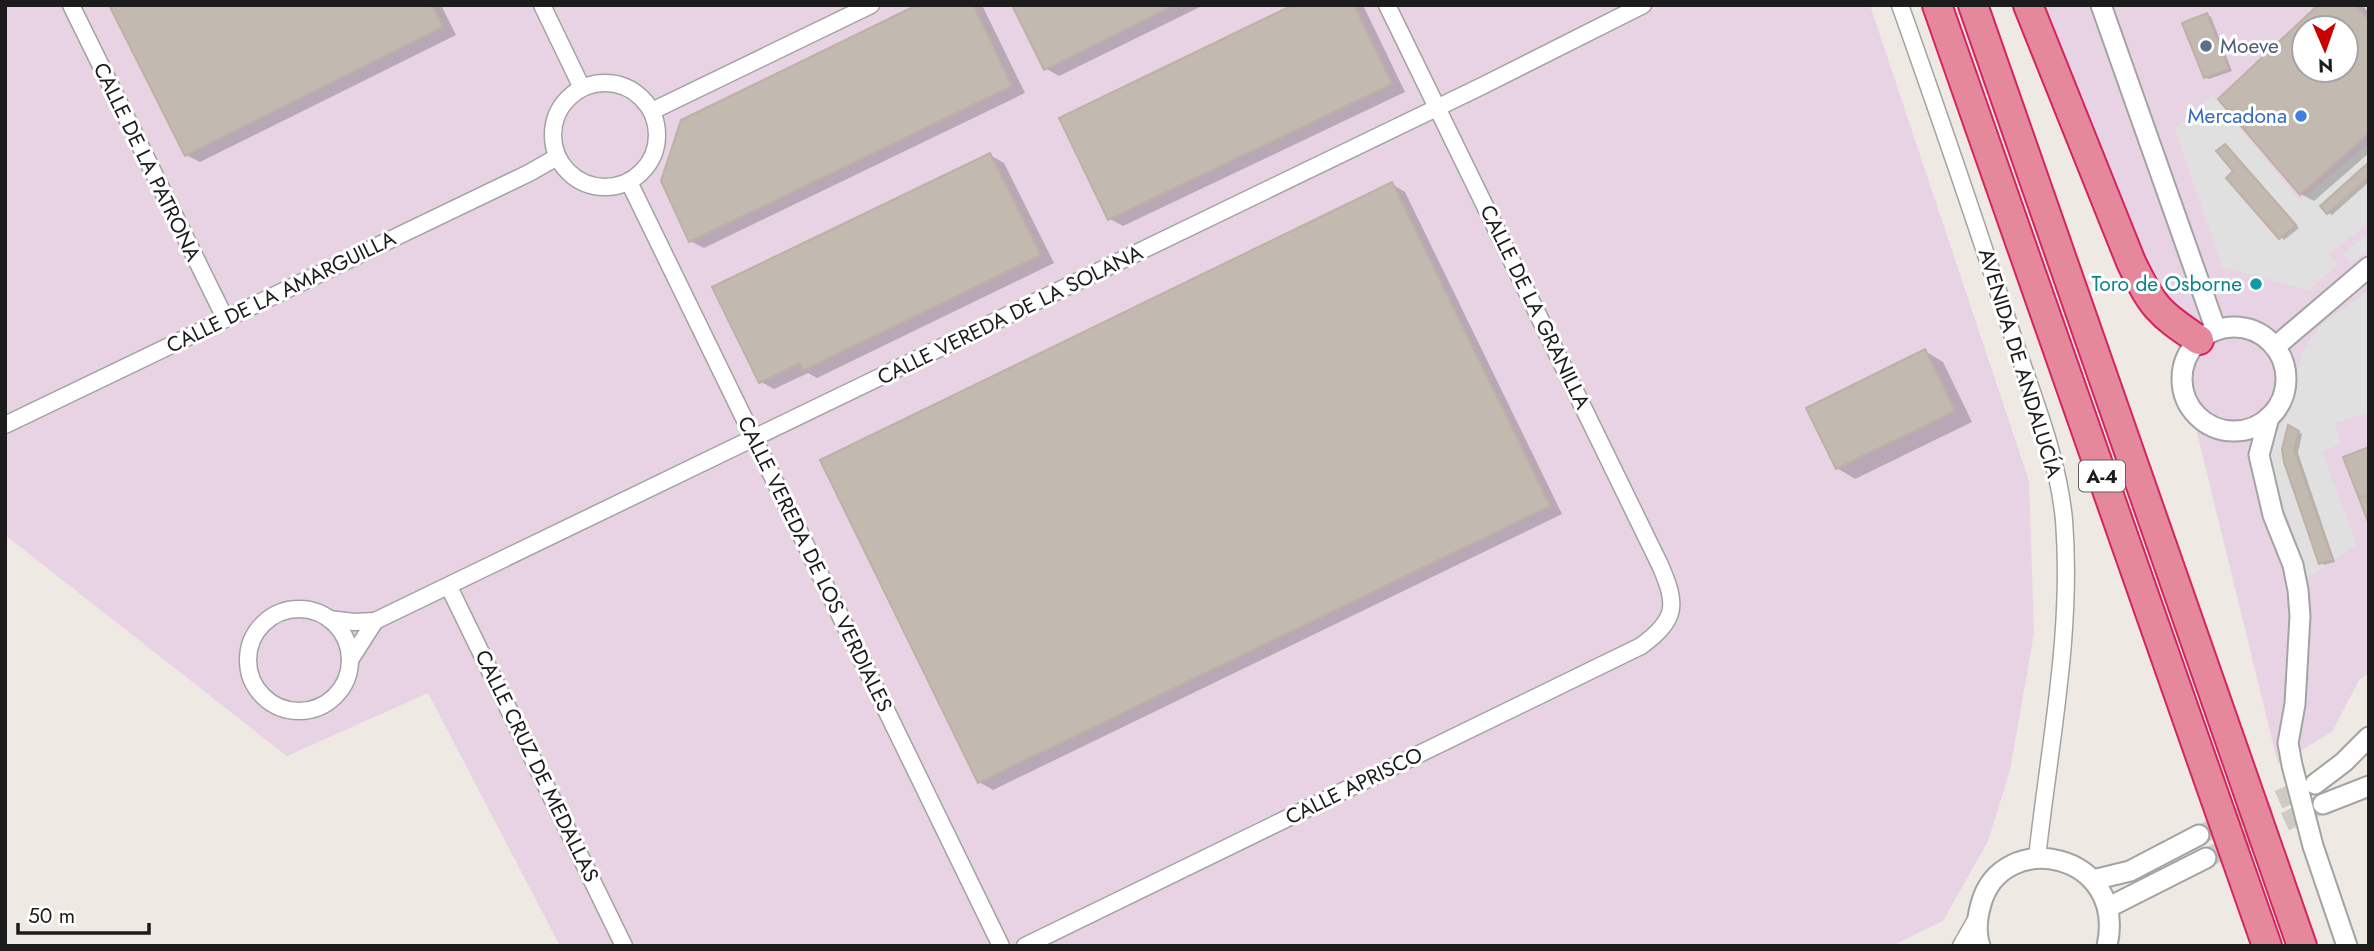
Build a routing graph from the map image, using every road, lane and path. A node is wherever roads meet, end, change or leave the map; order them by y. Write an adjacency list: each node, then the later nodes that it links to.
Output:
1 (71, 5): 17 (street, CALLE DE LA PATRONA)
2 (542, 5): 11 (street)
3 (872, 5): 13 (street)
4 (1387, 5): 12 (street, CALLE DE LA GRANILLA)
5 (1643, 5): 12 (street, CALLE VEREDA DE LA SOLANA)
6 (1900, 5): 33 (street, AVENIDA DE ANDALUCÍA)
7 (1937, 5): 44 (highway, A-4)
8 (1973, 5): 45 (highway, A-4)
9 (2028, 5): 18 (highway)
10 (2101, 5): 18 (street)
11 (582, 88): 13 (street); 14 (street)
12 (1436, 107): 22 (street, CALLE VEREDA DE LA SOLANA); 24 (street, CALLE DE LA GRANILLA)
13 (652, 111): 15 (street)
14 (557, 157): 15 (street); 17 (street, CALLE DE LA AMARGUILLA)
15 (629, 182): 22 (street, CALLE VEREDA DE LOS VERDIALES)
16 (2369, 267): 19 (street)
17 (225, 318): 21 (street, CALLE DE LA AMARGUILLA)
18 (2207, 335): 19 (street); 20 (street)
19 (2275, 347): 20 (street)
20 (2269, 417): 46 (street)
21 (5, 425)
22 (754, 439): 23 (street, CALLE VEREDA DE LA SOLANA); 39 (street, CALLE VEREDA DE LOS VERDIALES)
23 (449, 587): 26 (street, CALLE VEREDA DE LA SOLANA); 38 (street, CALLE CRUZ DE MEDALLAS)
24 (1671, 614): 40 (street, CALLE APRISCO)
25 (328, 619): 26 (street, CALLE VEREDA DE LA SOLANA); 27 (street); 27 (street)
26 (375, 621): 27 (street)
27 (350, 660)
28 (2369, 737): 29 (street)
29 (2315, 784)
30 (2369, 786): 31 (street)
31 (2323, 804)
32 (2199, 835): 35 (street)
33 (2037, 858): 35 (street); 37 (street)
34 (2206, 858): 36 (street)
35 (2093, 880): 36 (street)
36 (2109, 907): 43 (street)
37 (1977, 918): 41 (street); 42 (street)
38 (624, 946)
39 (1001, 946)
40 (1026, 946)
41 (1961, 946)
42 (1980, 946)
43 (2107, 946)
44 (2267, 946)
45 (2302, 946)
46 (2347, 946)

